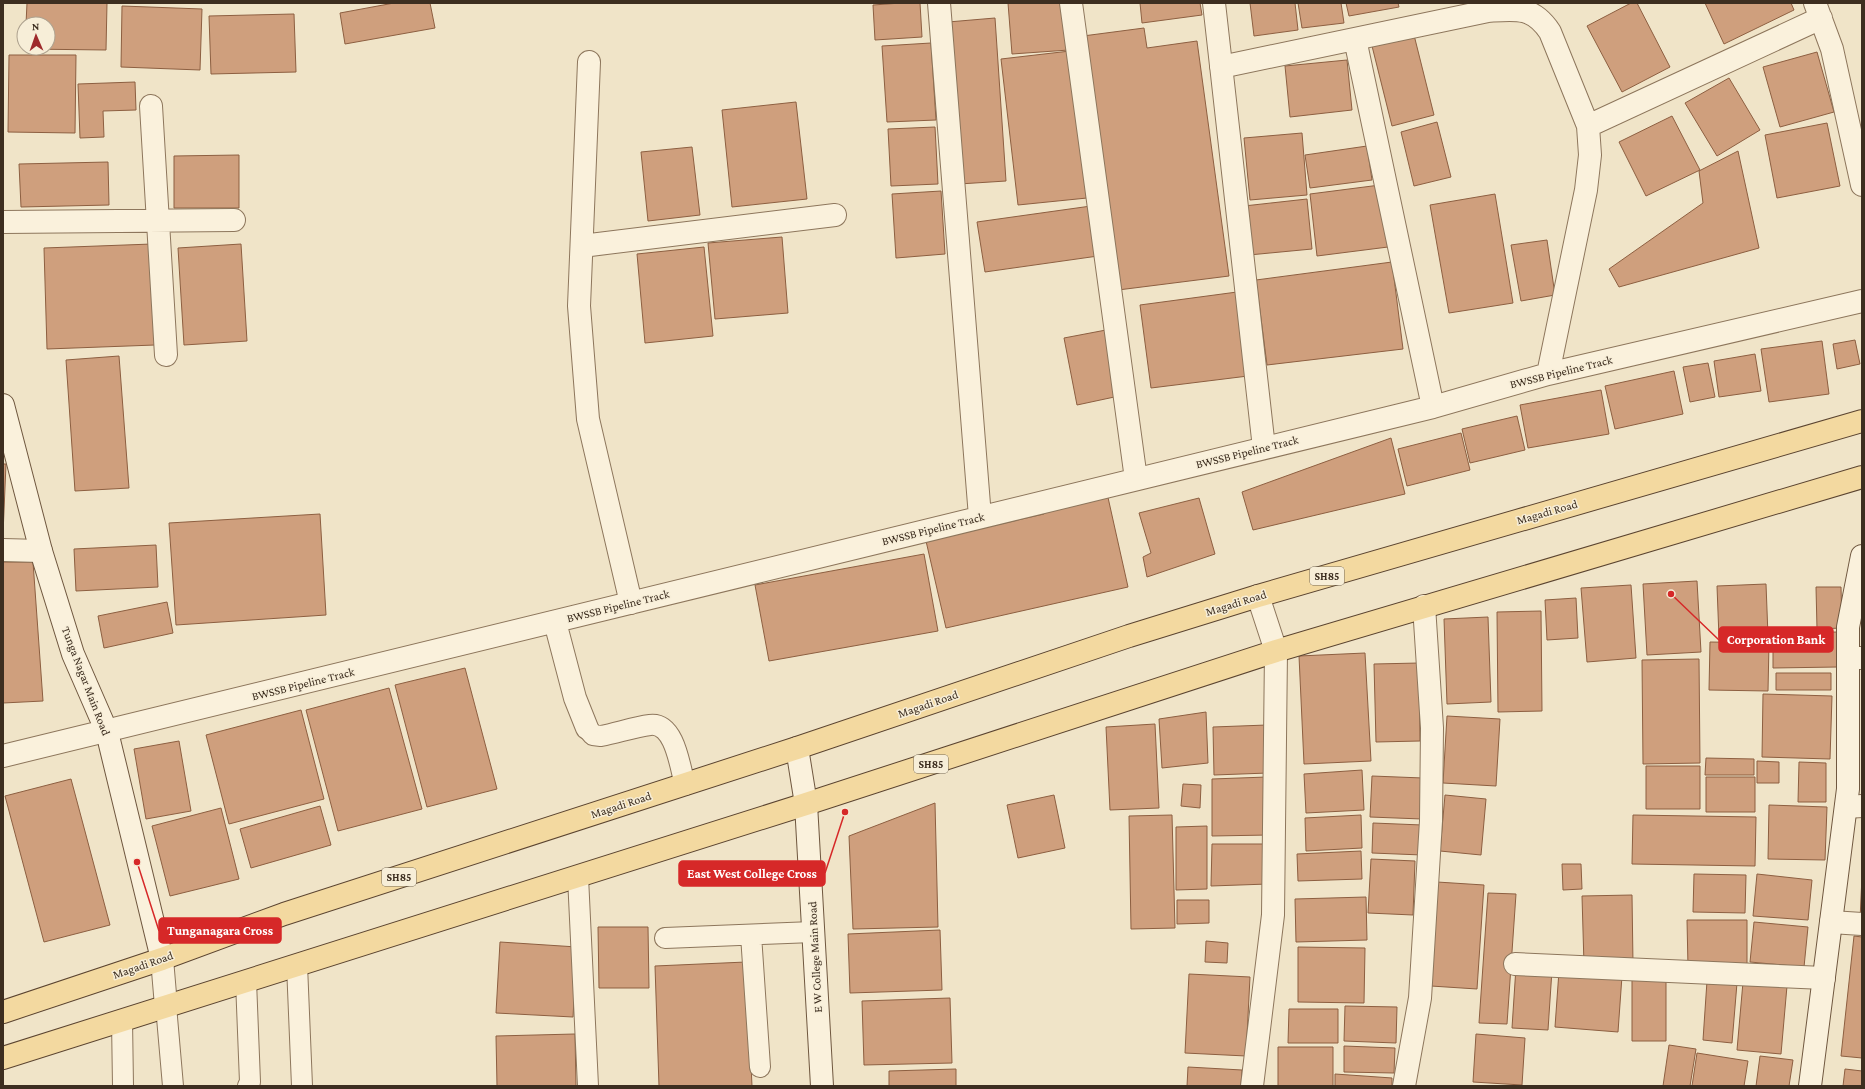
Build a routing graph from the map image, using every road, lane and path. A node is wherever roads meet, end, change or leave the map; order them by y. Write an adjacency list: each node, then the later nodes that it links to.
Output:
1 (939, 3): 25 (street)
2 (1071, 3): 24 (street)
3 (1214, 3): 7 (street)
4 (1818, 11): 9 (street); 10 (street)
5 (1355, 39): 7 (street); 9 (street); 20 (street)
6 (589, 62): 15 (street)
7 (1221, 67): 22 (street)
8 (151, 106): 13 (street)
9 (1588, 126): 18 (street)
10 (1862, 185)
11 (835, 215): 15 (street)
12 (234, 220): 13 (street)
13 (158, 221): 14 (street); 17 (street)
14 (3, 222)
15 (582, 246): 30 (street)
16 (1862, 301): 18 (street, BWSSB Pipeline Track)
17 (166, 355)
18 (1548, 374): 20 (street, BWSSB Pipeline Track)
19 (3, 405): 27 (street, Tunga Nagar Main Road)
20 (1433, 407): 22 (street, BWSSB Pipeline Track)
21 (1862, 421): 29 (main road, Magadi Road / SH85)
22 (1264, 448): 24 (street, BWSSB Pipeline Track)
23 (1862, 477): 31 (main road, SH85)
24 (1136, 479): 25 (street, BWSSB Pipeline Track)
25 (980, 518): 30 (street, BWSSB Pipeline Track)
26 (3, 550): 27 (street)
27 (41, 551): 36 (street, Tunga Nagar Main Road)
28 (1862, 556): 34 (street)
29 (1258, 596): 33 (street); 37 (main road, Magadi Road / SH85)
30 (631, 603): 32 (street, BWSSB Pipeline Track)
31 (1424, 606): 33 (main road, SH85); 65 (street)
32 (555, 622): 35 (street); 36 (street, BWSSB Pipeline Track)
33 (1276, 651): 40 (main road, SH85); 64 (street)
34 (1856, 658): 41 (street)
35 (587, 728): 39 (lane)
36 (107, 732): 38 (street, BWSSB Pipeline Track); 48 (street, Tunga Nagar Main Road)
37 (797, 748): 39 (main road, Magadi Road / SH85); 40 (street, E W College Main Road)
38 (3, 756)
39 (685, 785): 48 (main road, Magadi Road / SH85)
40 (806, 804): 42 (main road, SH85); 45 (street, E W College Main Road)
41 (1854, 806): 43 (street)
42 (578, 877): 50 (main road, SH85); 62 (lane)
43 (1831, 922): 44 (street); 51 (street)
44 (1862, 924)
45 (813, 932): 46 (lane); 63 (street, E W College Main Road)
46 (751, 935): 47 (lane); 57 (lane)
47 (665, 938)
48 (162, 959): 53 (street, Tunga Nagar Main Road); 54 (main road, Magadi Road / SH85)
49 (1515, 964): 51 (street)
50 (297, 965): 52 (main road, SH85); 61 (lane)
51 (1824, 978): 66 (street)
52 (246, 982): 53 (main road, SH85); 60 (lane)
53 (166, 1006): 55 (main road, SH85); 59 (lane)
54 (3, 1012)
55 (122, 1020): 56 (main road, SH85); 58 (lane)
56 (3, 1058)
57 (760, 1067)
58 (123, 1086)
59 (173, 1086)
60 (248, 1086)
61 (302, 1086)
62 (588, 1086)
63 (822, 1086)
64 (1252, 1086)
65 (1404, 1086)
66 (1810, 1086)

